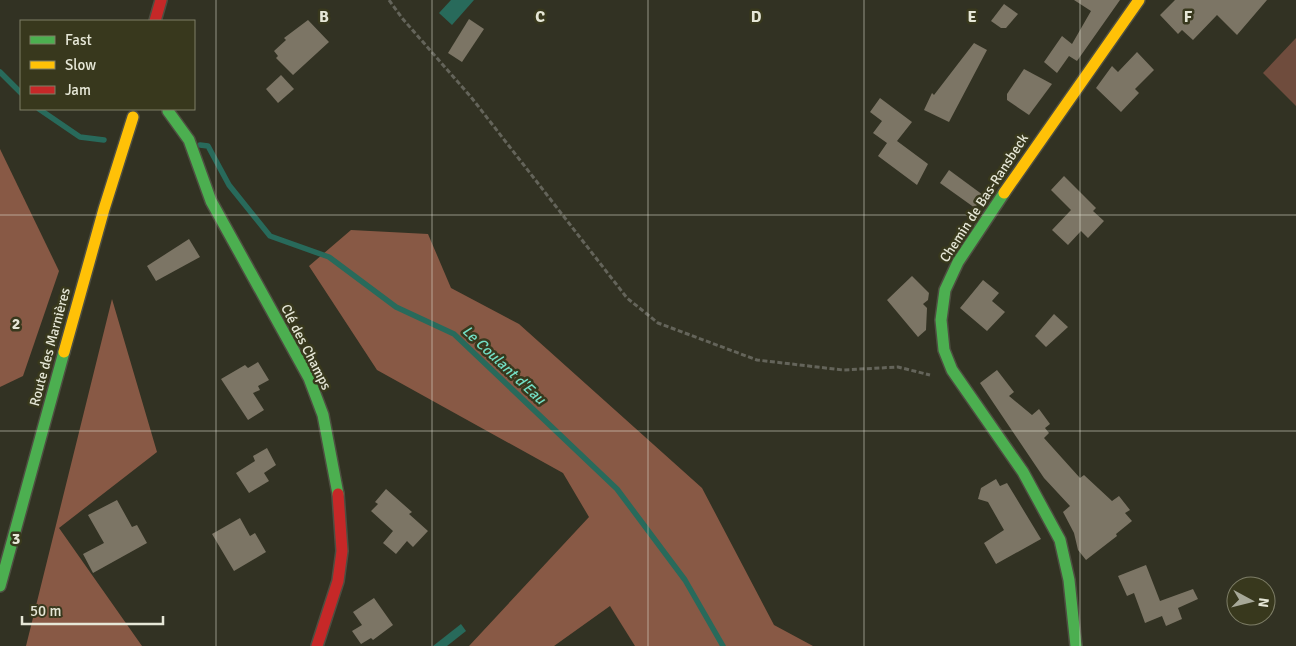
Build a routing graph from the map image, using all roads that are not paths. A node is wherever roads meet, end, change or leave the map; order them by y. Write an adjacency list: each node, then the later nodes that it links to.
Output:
1 (161, 0): 3 (street)
2 (1139, 0): 8 (street, Chemin de Bas-Ransbeck)
3 (155, 20)
4 (166, 112): 7 (street, Clé des Champs)
5 (134, 115): 6 (street, Route des Marnières)
6 (0, 586)
7 (317, 646)
8 (1076, 646)

